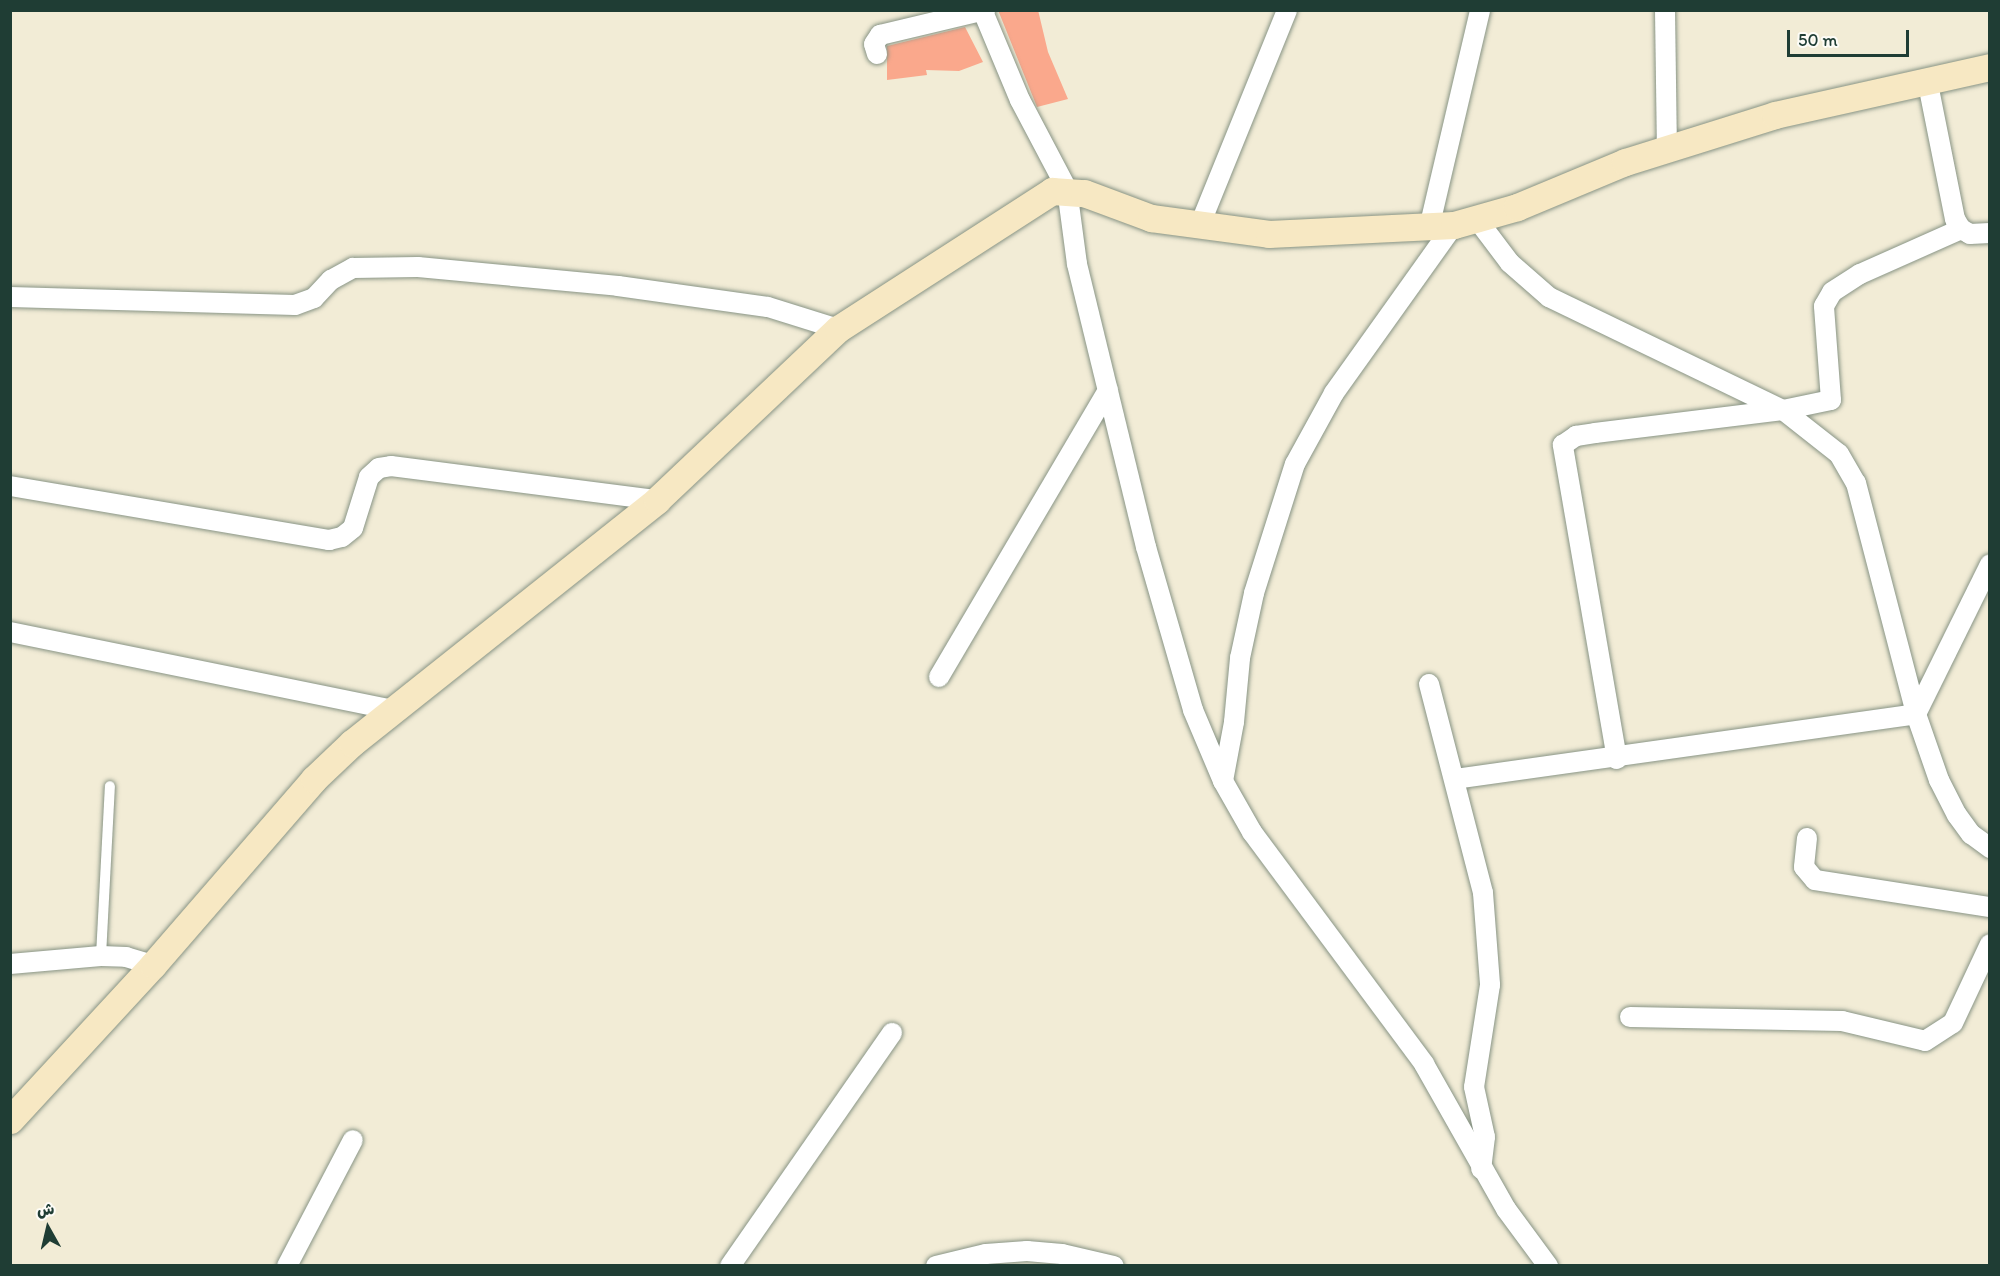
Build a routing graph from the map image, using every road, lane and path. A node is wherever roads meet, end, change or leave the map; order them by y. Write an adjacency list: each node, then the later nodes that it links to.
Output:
1 (1287, 10): 11 (street)
2 (1480, 10): 10 (street)
3 (1665, 10): 8 (street)
4 (983, 12): 5 (street); 9 (street)
5 (877, 54)
6 (1989, 67): 7 (street)
7 (1927, 79): 8 (street); 12 (street)
8 (1667, 149): 10 (street)
9 (1067, 189): 11 (street); 15 (street); 16 (street)
10 (1453, 224): 11 (street); 17 (street); 28 (street)
11 (1199, 227)
12 (1961, 229): 13 (street); 17 (street)
13 (1989, 233)
14 (10, 297): 15 (street)
15 (838, 329): 19 (street)
16 (1108, 390): 22 (street); 28 (street)
17 (1783, 410): 25 (street); 26 (street)
18 (10, 486): 19 (street)
19 (657, 500): 24 (street)
20 (1989, 564): 25 (street)
21 (10, 632): 24 (street)
22 (939, 677)
23 (1430, 684): 27 (street)
24 (392, 710): 36 (street)
25 (1916, 714): 26 (street); 31 (street)
26 (1617, 759): 27 (street)
27 (1455, 779): 41 (street)
28 (1223, 781): 41 (street)
29 (110, 786): 34 (lane)
30 (1807, 838): 32 (street)
31 (1989, 848)
32 (1989, 907)
33 (1989, 944): 37 (street)
34 (101, 956): 35 (street); 36 (street)
35 (10, 964)
36 (153, 965): 39 (street)
37 (1630, 1017)
38 (892, 1033): 43 (street)
39 (10, 1120)
40 (353, 1140): 42 (street)
41 (1481, 1169): 46 (street)
42 (287, 1266)
43 (730, 1266)
44 (936, 1266): 45 (street)
45 (1114, 1266)
46 (1548, 1266)

